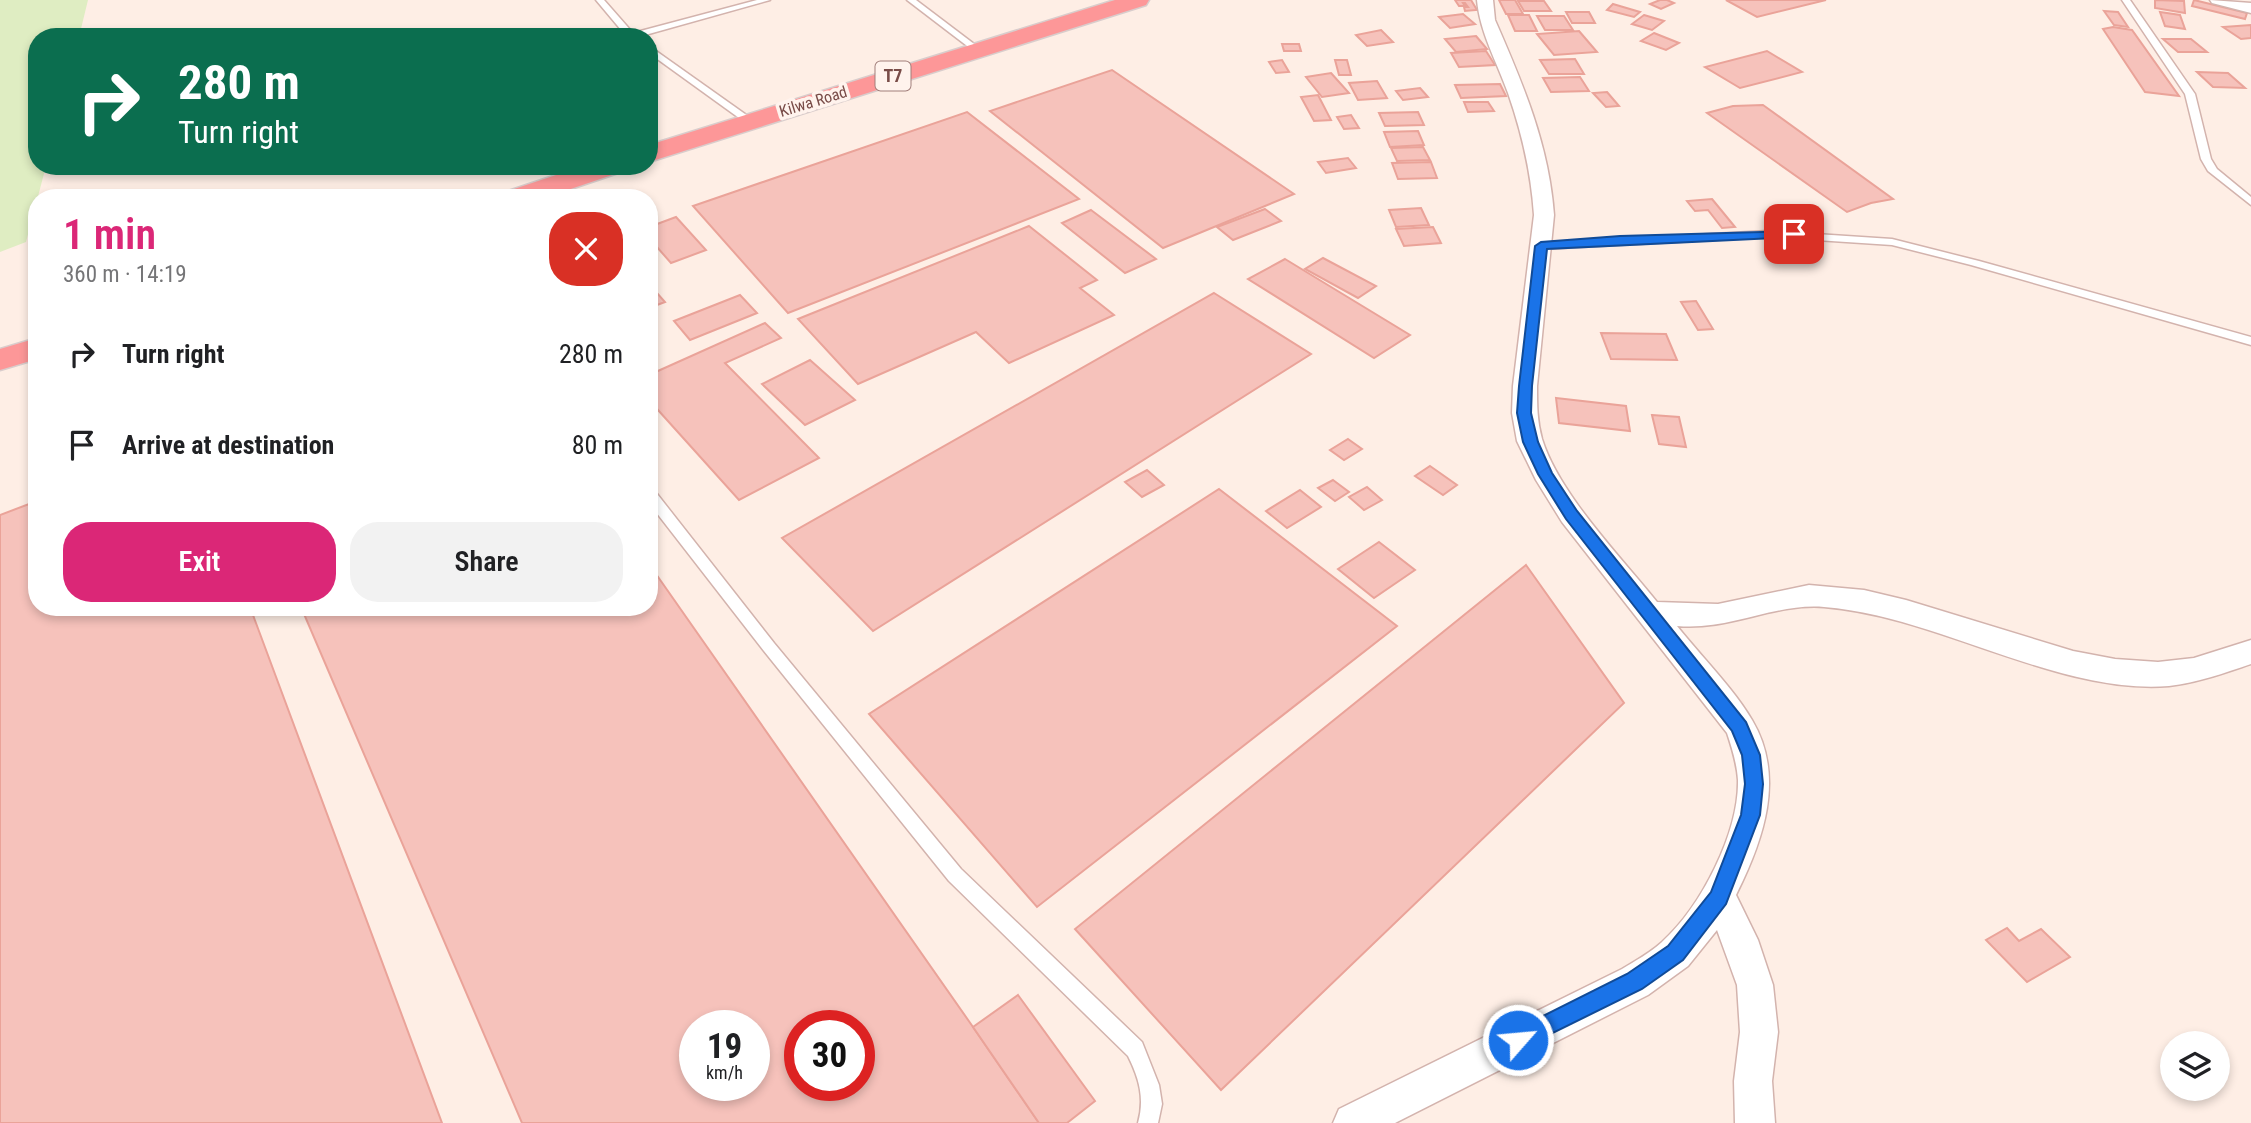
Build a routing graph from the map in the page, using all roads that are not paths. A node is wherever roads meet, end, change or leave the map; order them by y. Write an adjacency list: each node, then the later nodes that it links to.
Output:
1 (600, 0): 9 (lane)
2 (766, 0): 10 (lane)
3 (911, 0): 11 (lane)
4 (1138, 0): 11 (highway, Kilwa Road / T7)
5 (1485, 0): 18 (street)
6 (2126, 0): 17 (lane)
7 (2218, 0): 8 (street)
8 (2251, 8)
9 (625, 28)
10 (658, 29)
11 (978, 50): 13 (highway, Kilwa Road / T7)
12 (658, 55): 13 (lane)
13 (749, 121): 14 (highway, Kilwa Road / T7)
14 (658, 151)
15 (584, 175): 16 (highway)
16 (542, 189)
17 (2251, 202)
18 (1541, 246): 19 (lane); 23 (street)
19 (2251, 341)
20 (28, 351): 21 (highway)
21 (0, 360)
22 (658, 505): 26 (lane)
23 (1649, 612): 24 (street); 25 (street)
24 (2251, 652)
25 (1719, 898): 27 (street); 28 (street)
26 (1147, 1123)
27 (1353, 1123)
28 (1755, 1123)

